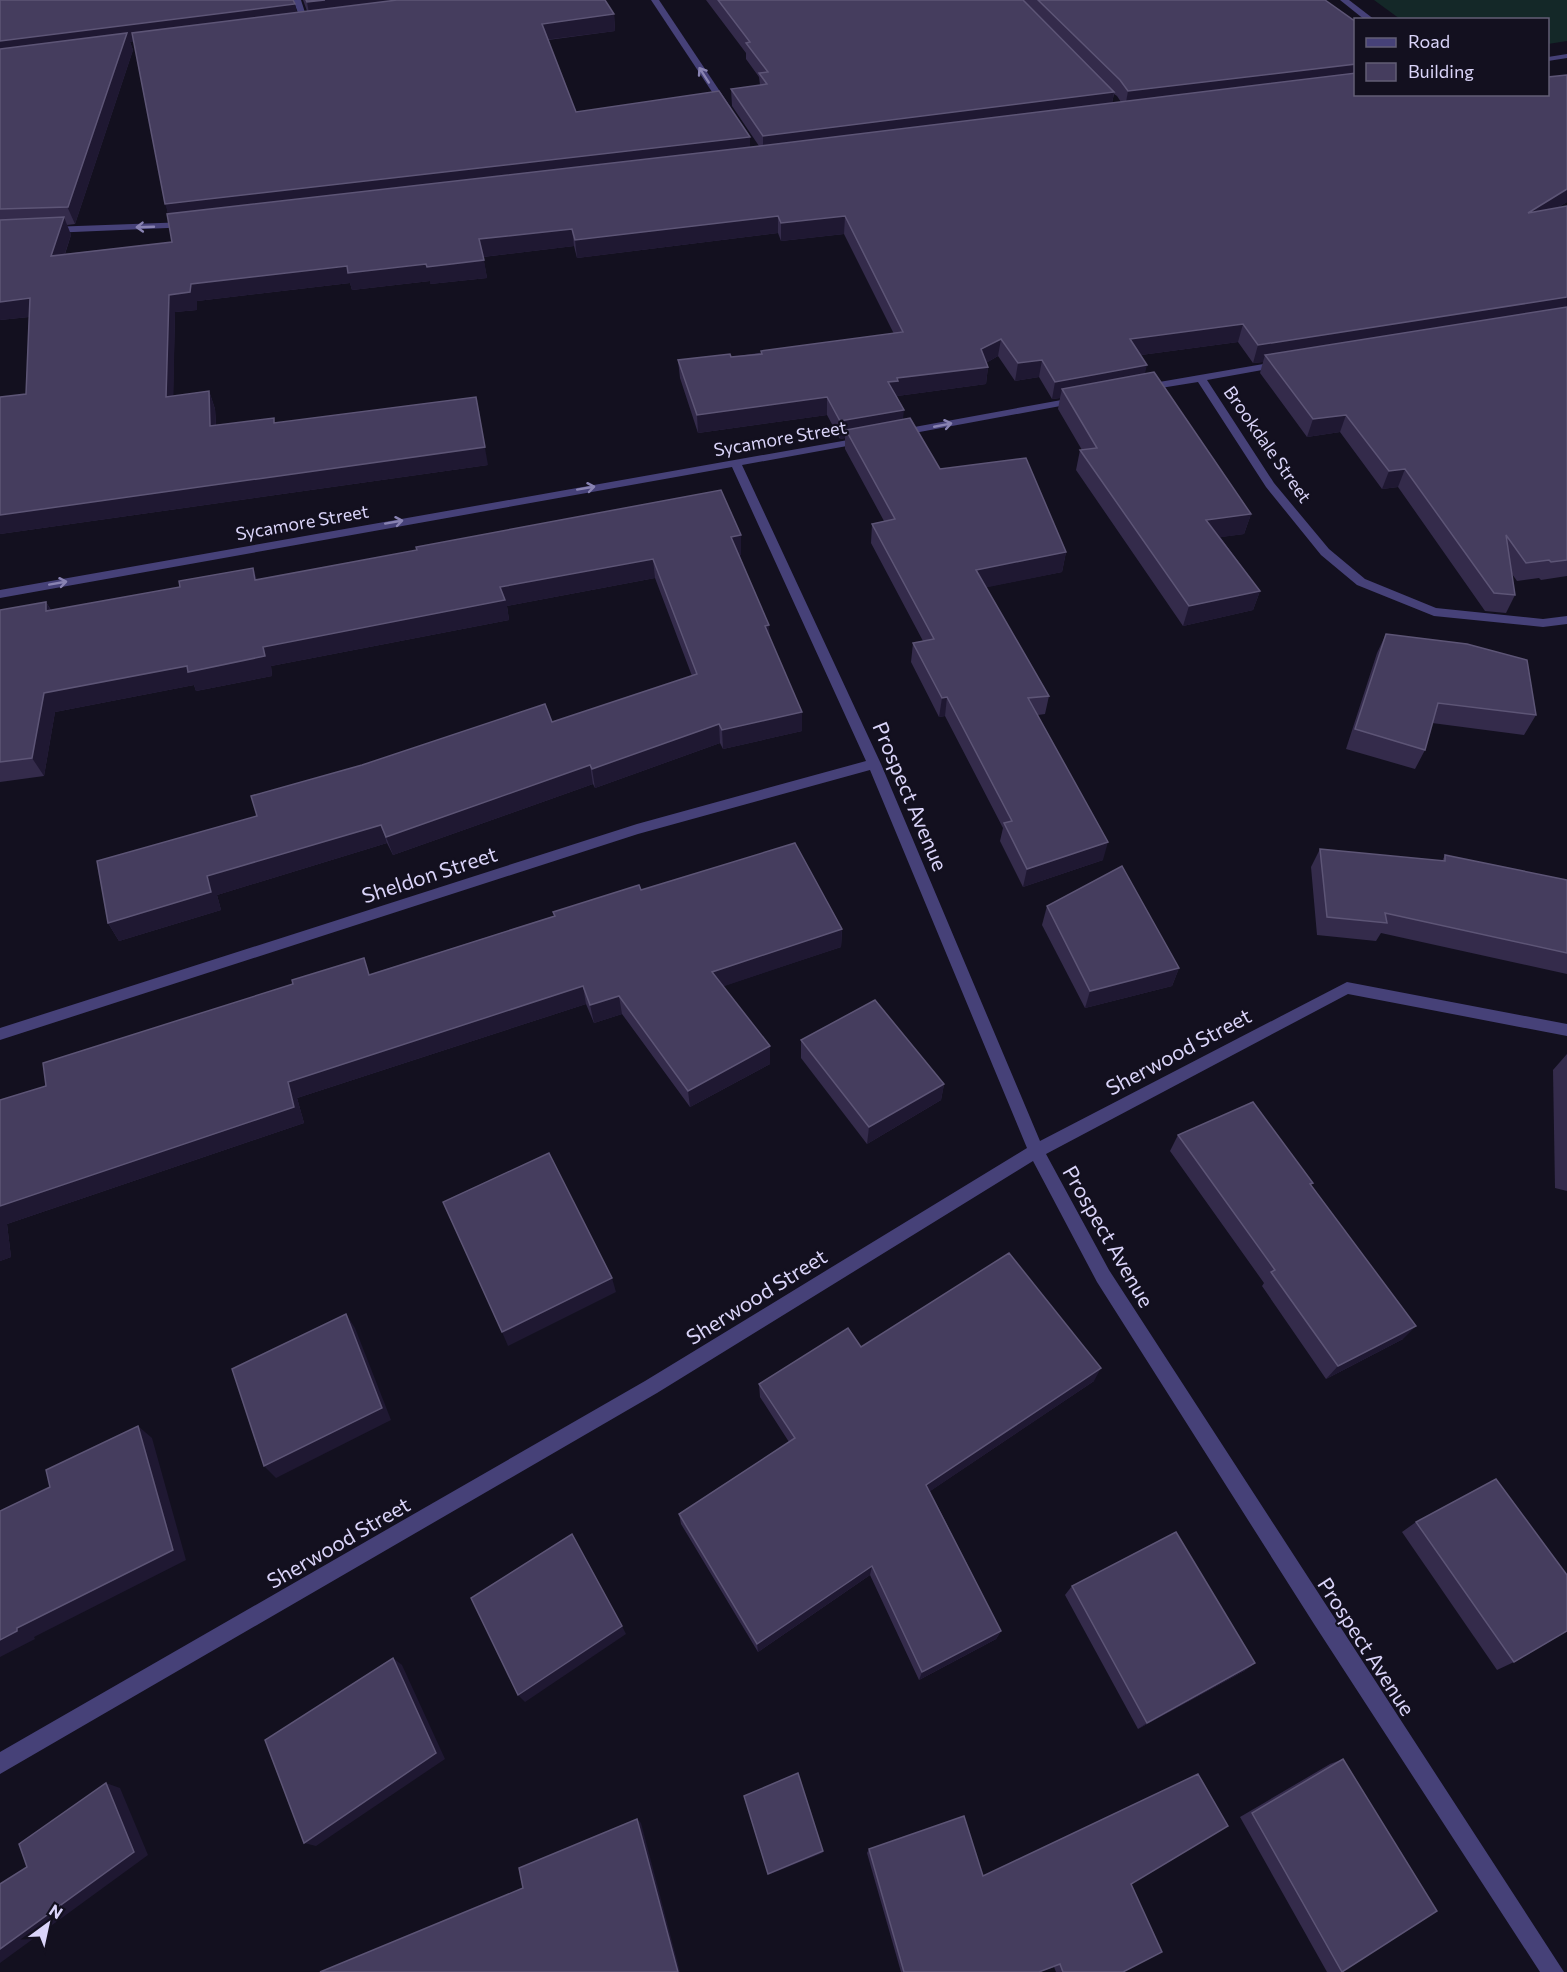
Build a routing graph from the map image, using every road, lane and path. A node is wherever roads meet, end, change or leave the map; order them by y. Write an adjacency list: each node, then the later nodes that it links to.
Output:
1 (297, 0): 5 (street)
2 (655, 0): 8 (street, one-way to 2)
3 (1344, 0): 4 (street)
4 (1368, 18)
5 (318, 22)
6 (1567, 56): 7 (street)
7 (1549, 59)
8 (731, 116)
9 (202, 223): 10 (street, one-way to 10)
10 (35, 231)
11 (1294, 362): 12 (street)
12 (1200, 377): 13 (street); 17 (street, Brookdale Street)
13 (1131, 390)
14 (1084, 399): 15 (street, Sycamore Street, one-way to 14)
15 (736, 464): 16 (street, Sycamore Street, one-way to 15); 18 (street, Prospect Avenue)
16 (0, 594)
17 (1567, 620)
18 (874, 764): 20 (street, Sheldon Street); 21 (street, Prospect Avenue)
19 (1567, 1030): 21 (street, Sherwood Street)
20 (0, 1034)
21 (1036, 1151): 22 (street, Sherwood Street); 23 (street, Prospect Avenue)
22 (0, 1764)
23 (1552, 1972)

